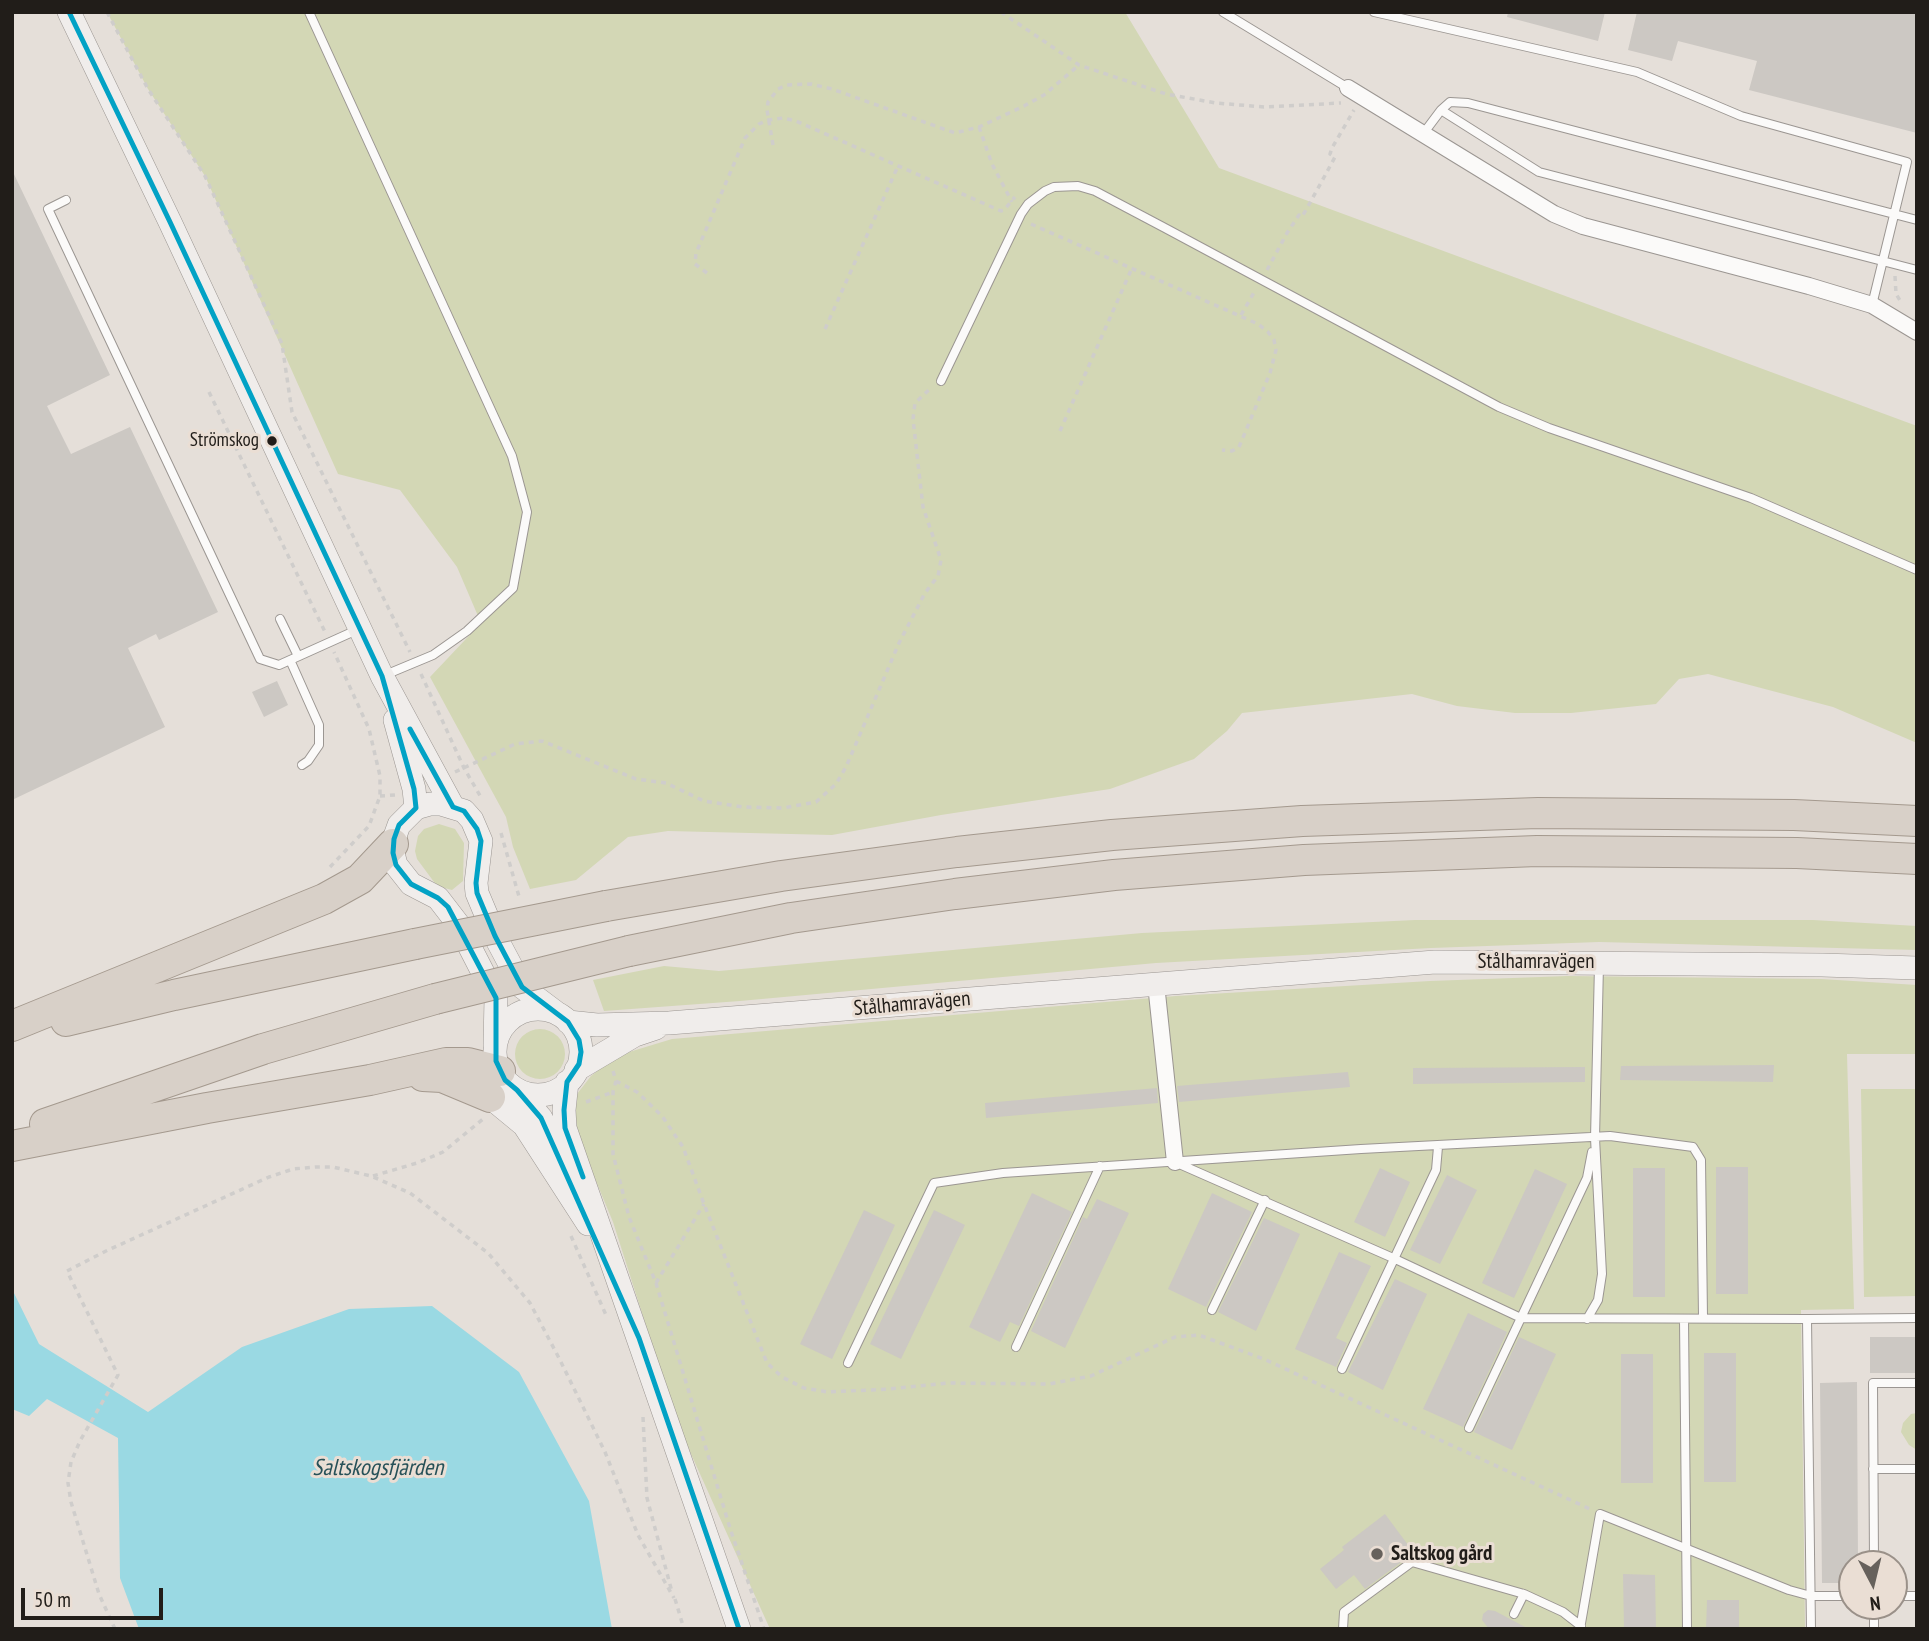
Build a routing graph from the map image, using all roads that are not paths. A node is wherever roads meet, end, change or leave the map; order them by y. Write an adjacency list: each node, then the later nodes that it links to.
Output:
1 (69, 12): 20 (main road)
2 (309, 12): 22 (lane)
3 (1223, 12): 5 (lane)
4 (1374, 12): 8 (lane)
5 (1348, 88): 7 (street)
6 (1441, 110): 7 (lane); 11 (lane); 13 (lane)
7 (1423, 134): 15 (street)
8 (1907, 162): 9 (lane); 11 (lane)
9 (1917, 164)
10 (66, 200): 21 (lane)
11 (1895, 214): 12 (lane); 13 (lane)
12 (1917, 219)
13 (1883, 261): 14 (lane); 15 (lane)
14 (1917, 270)
15 (1872, 305): 16 (street)
16 (1917, 332)
17 (941, 381): 18 (lane)
18 (1917, 570)
19 (280, 618): 21 (lane)
20 (361, 628): 21 (lane); 22 (main road)
21 (294, 658): 23 (lane)
22 (382, 676): 24 (main road); 25 (main road)
23 (302, 765)
24 (453, 807): 25 (main road); 32 (main road)
25 (416, 808): 27 (main road)
26 (1917, 821): 35 (highway, bridge)
27 (393, 844): 34 (highway); 37 (main road)
28 (1917, 859): 38 (highway, bridge)
29 (1599, 962): 30 (main road, Stålhamravägen); 31 (main road, Stålhamravägen); 39 (lane)
30 (1917, 968)
31 (1156, 984): 33 (main road, Stålhamravägen); 42 (street)
32 (563, 1018): 33 (main road, Stålhamravägen); 36 (main road); 37 (main road)
33 (669, 1023): 36 (main road, Stålhamravägen)
34 (12, 1026)
35 (12, 1034)
36 (572, 1076): 37 (main road); 53 (main road)
37 (498, 1083): 40 (highway); 53 (main road)
38 (12, 1136)
39 (1595, 1139): 41 (lane); 47 (lane); 48 (lane); 50 (lane)
40 (12, 1146)
41 (1438, 1147): 42 (lane); 45 (lane)
42 (1175, 1162): 43 (lane); 44 (lane)
43 (1100, 1166): 54 (lane); 55 (lane)
44 (1265, 1200): 45 (lane); 46 (lane)
45 (1393, 1258): 48 (lane); 56 (lane)
46 (1212, 1310)
47 (1703, 1317): 51 (lane); 52 (lane)
48 (1521, 1318): 50 (lane); 58 (lane)
49 (1917, 1318): 52 (lane)
50 (1587, 1319): 51 (lane)
51 (1684, 1319): 61 (lane)
52 (1807, 1319): 64 (lane)
53 (639, 1338): 68 (main road)
54 (1016, 1347)
55 (848, 1363)
56 (1342, 1369)
57 (1917, 1383): 59 (lane)
58 (1469, 1428)
59 (1873, 1469): 60 (lane); 62 (lane)
60 (1917, 1469)
61 (1685, 1547): 64 (lane); 67 (lane); 70 (lane)
62 (1874, 1550)
63 (1524, 1594): 66 (lane); 67 (lane); 69 (lane)
64 (1811, 1596): 65 (lane); 71 (lane)
65 (1838, 1596)
66 (1514, 1614)
67 (1581, 1627)
68 (739, 1629)
69 (1343, 1629)
70 (1687, 1629)
71 (1811, 1629)

